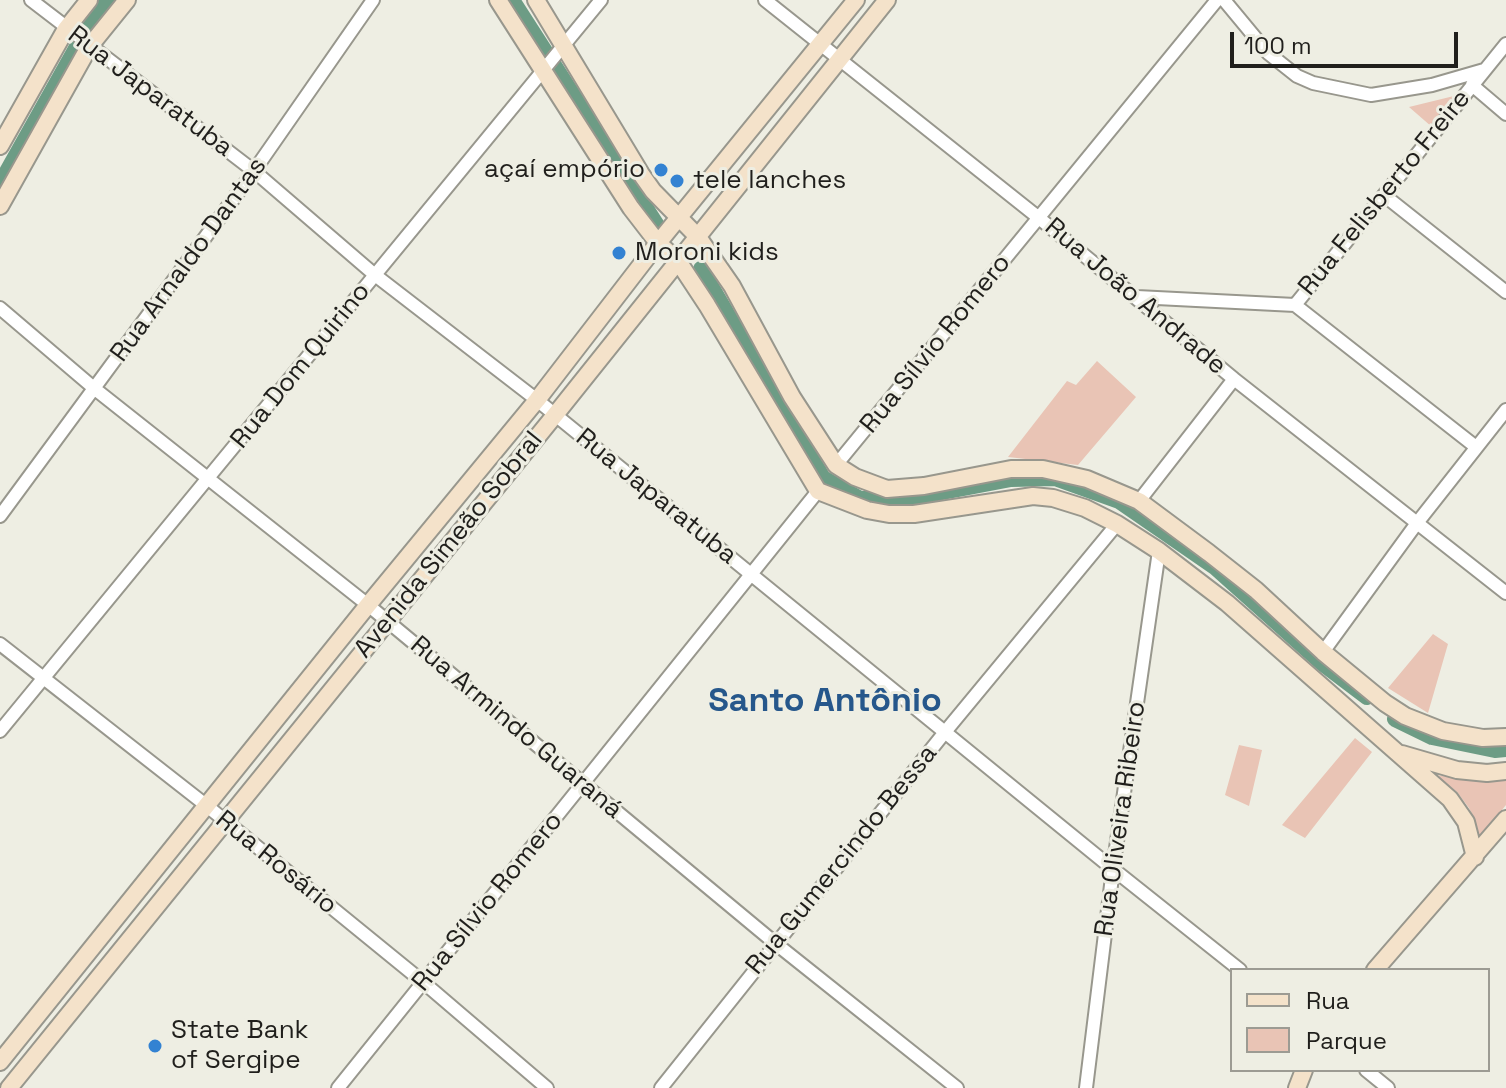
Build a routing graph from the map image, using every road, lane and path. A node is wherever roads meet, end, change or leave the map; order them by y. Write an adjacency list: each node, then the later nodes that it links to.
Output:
1 (31, 0): 13 (street, Rua Japaratuba)
2 (89, 0): 13 (main road)
3 (127, 0): 15 (main road)
4 (373, 0): 24 (street, Rua Arnaldo Dantas)
5 (498, 0): 19 (main road)
6 (536, 0): 17 (main road)
7 (601, 0): 17 (street, Rua Dom Quirino)
8 (765, 0): 16 (street, Rua João Andrade)
9 (856, 0): 16 (main road, Avenida Simeão Sobral)
10 (887, 0): 18 (main road, Avenida Simeão Sobral)
11 (1217, 0): 28 (street, Rua Sílvio Romero)
12 (1224, 0): 20 (street)
13 (68, 30): 15 (street, Rua Japaratuba); 23 (main road)
14 (1506, 44): 20 (street, Rua Felisberto Freire)
15 (88, 46): 24 (street, Rua Japaratuba); 26 (main road)
16 (820, 46): 18 (street, Rua João Andrade); 27 (main road, Avenida Simeão Sobral)
17 (562, 47): 19 (street, Rua Dom Quirino); 27 (main road)
18 (839, 59): 28 (street, Rua João Andrade); 29 (main road, Avenida Simeão Sobral)
19 (544, 69): 30 (main road); 32 (street, Rua Dom Quirino)
20 (1484, 70): 21 (street, Rua Felisberto Freire)
21 (1472, 85): 22 (street); 25 (street, Rua Felisberto Freire)
22 (1506, 114)
23 (0, 146)
24 (254, 171): 32 (street, Rua Japaratuba); 38 (street, Rua Arnaldo Dantas)
25 (1385, 196): 33 (street); 35 (street, Rua Felisberto Freire)
26 (0, 206)
27 (678, 218): 29 (main road); 30 (main road, Avenida Simeão Sobral)
28 (1039, 218): 34 (street, Rua João Andrade); 43 (street, Rua Sílvio Romero)
29 (698, 237): 31 (main road, Avenida Simeão Sobral); 43 (main road)
30 (658, 243): 31 (main road); 39 (main road, Avenida Simeão Sobral)
31 (678, 261): 41 (main road, Avenida Simeão Sobral); 45 (main road)
32 (375, 275): 39 (street, Rua Japaratuba); 44 (street, Rua Dom Quirino)
33 (1506, 292)
34 (1137, 297): 35 (street, Rua Felisberto Freire); 37 (street, Rua João Andrade)
35 (1295, 305): 42 (street)
36 (0, 308): 38 (street, Rua Armindo Guaraná)
37 (1234, 379): 46 (street); 48 (street, Rua João Andrade)
38 (95, 389): 44 (street, Rua Armindo Guaraná); 47 (street, Rua Arnaldo Dantas)
39 (537, 400): 41 (street, Rua Japaratuba); 53 (main road, Avenida Simeão Sobral)
40 (1506, 410): 42 (street)
41 (555, 415): 51 (street, Rua Japaratuba); 54 (main road, Avenida Simeão Sobral)
42 (1476, 447): 48 (street)
43 (836, 465): 46 (main road)
44 (209, 478): 53 (street, Rua Armindo Guaraná); 57 (street, Rua Dom Quirino)
45 (818, 491): 49 (main road); 51 (street, Rua Sílvio Romero)
46 (1139, 501): 56 (main road)
47 (0, 516)
48 (1417, 523): 52 (street, Rua João Andrade); 56 (street)
49 (1117, 524): 50 (main road); 59 (street, Rua Gumercindo Bessa)
50 (1159, 551): 61 (main road); 68 (street, Rua Oliveira Ribeiro)
51 (751, 574): 59 (street, Rua Japaratuba); 63 (street, Rua Sílvio Romero)
52 (1506, 593)
53 (368, 605): 54 (street, Rua Armindo Guaraná); 64 (main road, Avenida Simeão Sobral)
54 (386, 620): 63 (street, Rua Armindo Guaraná); 65 (main road, Avenida Simeão Sobral)
55 (0, 644): 57 (street, Rua Rosário)
56 (1323, 652): 60 (main road)
57 (42, 679): 58 (street, Rua Dom Quirino); 64 (street, Rua Rosário)
58 (0, 731)
59 (945, 732): 68 (street, Rua Japaratuba); 69 (street, Rua Gumercindo Bessa)
60 (1506, 737)
61 (1393, 751): 62 (main road); 67 (main road)
62 (1506, 771)
63 (584, 783): 69 (street, Rua Armindo Guaraná); 72 (street, Rua Sílvio Romero)
64 (207, 806): 65 (street, Rua Rosário); 73 (main road, Avenida Simeão Sobral)
65 (224, 821): 72 (street, Rua Rosário); 74 (main road, Avenida Simeão Sobral)
66 (1505, 821): 67 (main road)
67 (1475, 857): 71 (main road)
68 (1113, 869): 70 (street, Rua Japaratuba); 81 (street, Rua Oliveira Ribeiro)
69 (775, 943): 79 (street, Rua Gumercindo Bessa); 80 (street, Rua Armindo Guaraná)
70 (1237, 968)
71 (1377, 968)
72 (423, 982): 77 (street, Rua Sílvio Romero); 78 (street, Rua Rosário)
73 (0, 1065): 74 (street)
74 (24, 1069): 76 (main road, Avenida Simeão Sobral)
75 (1368, 1072): 82 (street)
76 (9, 1088)
77 (338, 1088)
78 (547, 1088)
79 (661, 1088)
80 (957, 1088)
81 (1086, 1088)
82 (1388, 1088)

